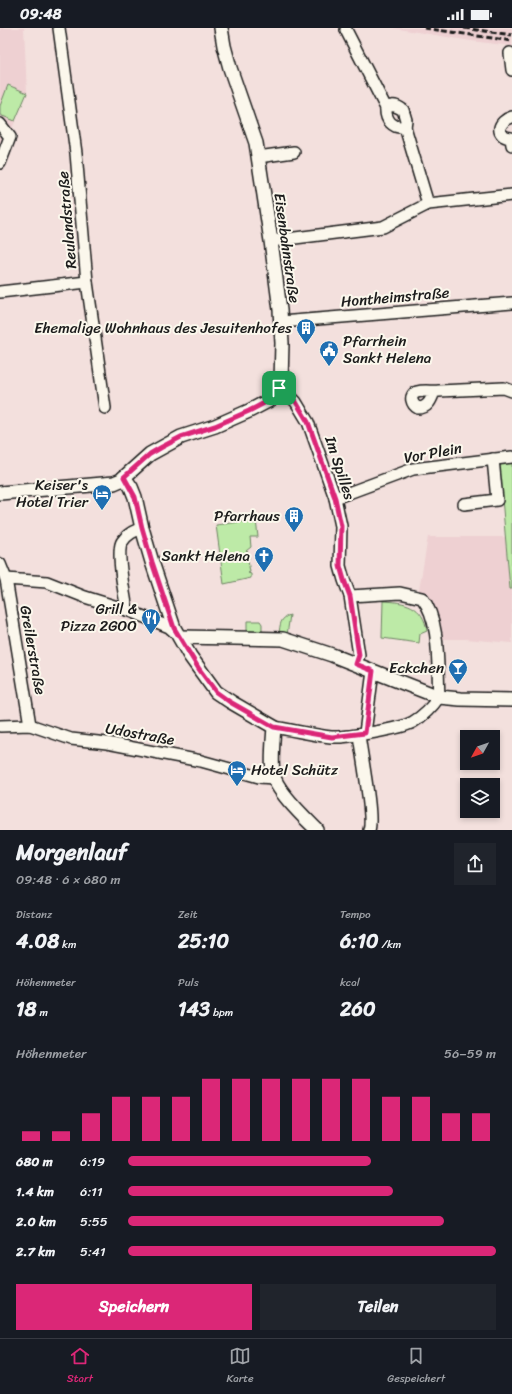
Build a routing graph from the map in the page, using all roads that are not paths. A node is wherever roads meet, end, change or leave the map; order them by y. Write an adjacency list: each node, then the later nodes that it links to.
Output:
1 (59, 28): 17 (street, Reulandstraße)
2 (221, 28): 12 (street, Eisenbahnstraße)
3 (346, 30): 6 (street)
4 (510, 53): 5 (street)
5 (512, 70)
6 (386, 108): 9 (street); 9 (street)
7 (512, 117): 10 (street)
8 (0, 124): 13 (street)
9 (405, 127): 15 (street)
10 (512, 140)
11 (294, 152): 12 (street)
12 (258, 157): 16 (street, Eisenbahnstraße)
13 (0, 163)
14 (512, 196): 15 (street)
15 (428, 204): 16 (street)
16 (271, 240): 20 (street, Eisenbahnstraße)
17 (87, 282): 18 (street); 24 (street, Reulandstraße)
18 (0, 292)
19 (512, 303): 20 (street, Hontheimstraße)
20 (281, 322): 21 (street, Eisenbahnstraße)
21 (279, 388): 27 (street); 29 (street, Im Spilles)
22 (512, 390): 23 (street)
23 (434, 392)
24 (105, 408)
25 (512, 457): 26 (street, Vor Plein)
26 (493, 460): 29 (street, Vor Plein); 30 (street)
27 (124, 477): 28 (street); 31 (street)
28 (0, 493)
29 (335, 498): 34 (street, Im Spilles)
30 (464, 504)
31 (142, 528): 35 (street); 36 (street)
32 (0, 564): 33 (street, Greilerstraße)
33 (6, 579): 35 (street); 41 (street, Greilerstraße)
34 (350, 596): 37 (street, Im Spilles); 39 (street)
35 (127, 610): 36 (street)
36 (180, 637): 37 (street); 43 (street)
37 (356, 664): 38 (street)
38 (373, 671): 39 (street); 44 (street)
39 (438, 697): 40 (street); 44 (street)
40 (512, 700)
41 (30, 725): 42 (street, Udostraße); 45 (street, Udostraße)
42 (0, 726)
43 (274, 727): 44 (street); 45 (street)
44 (362, 734): 47 (street)
45 (274, 778): 46 (street)
46 (317, 830)
47 (369, 830)

